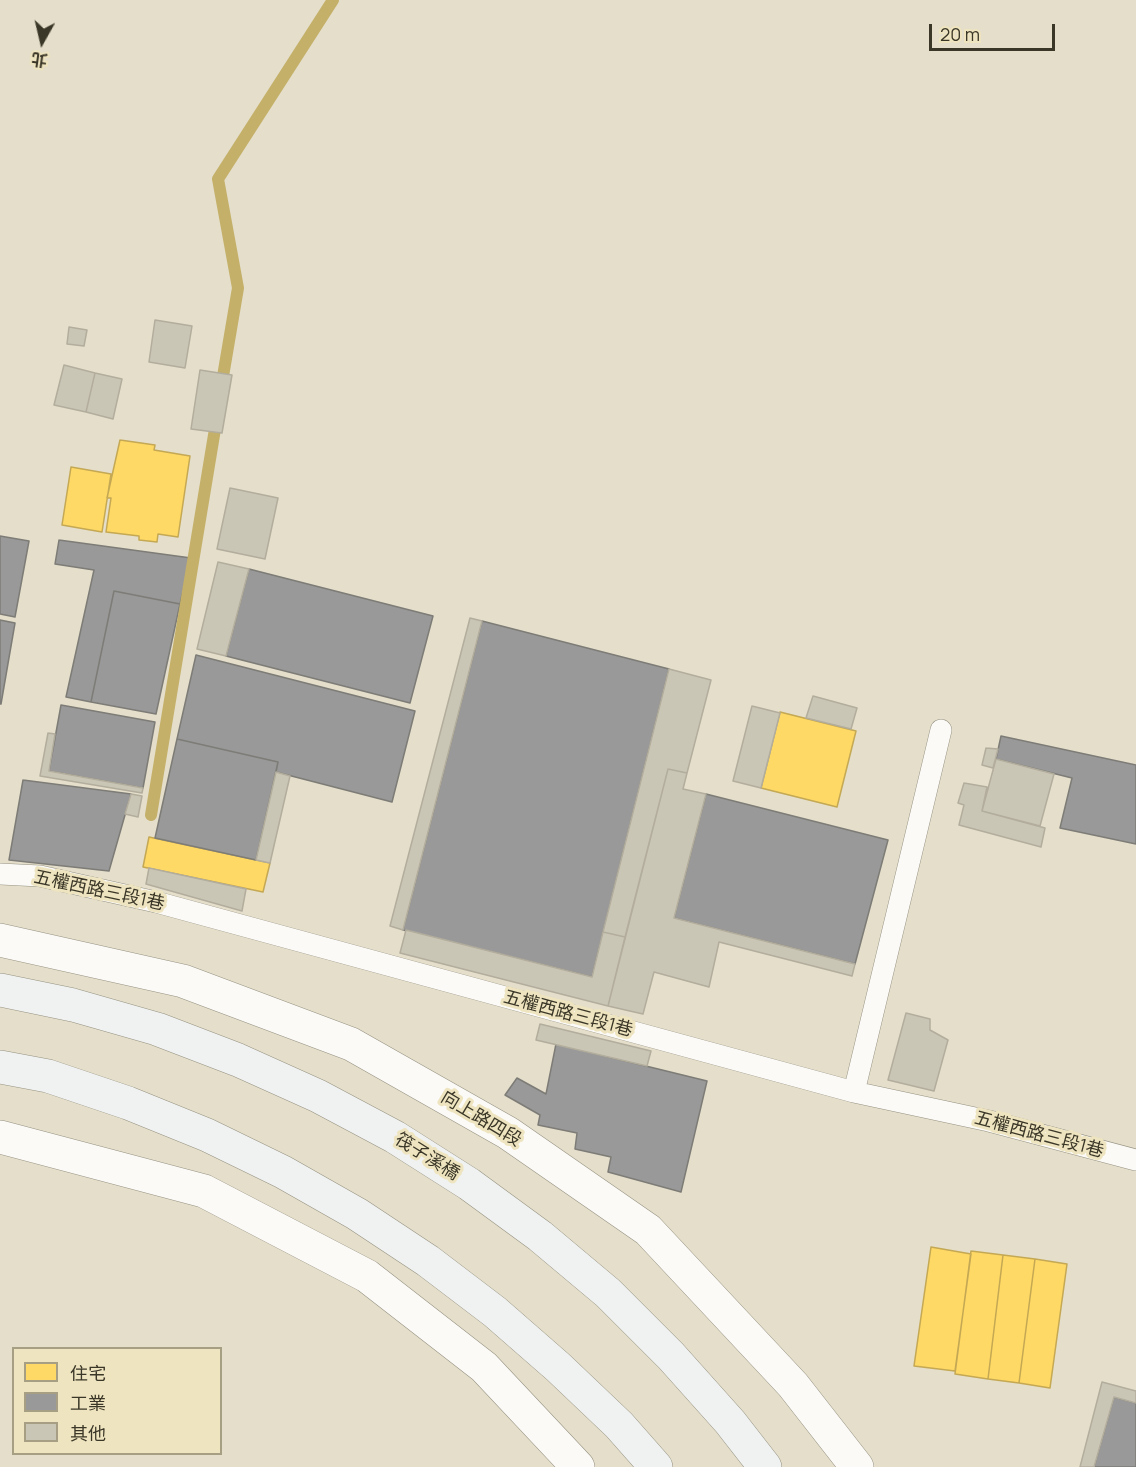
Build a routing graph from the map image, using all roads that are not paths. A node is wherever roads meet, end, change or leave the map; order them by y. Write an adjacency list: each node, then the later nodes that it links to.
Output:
1 (941, 730): 6 (lane)
2 (0, 874): 6 (lane, 五權西路三段1巷)
3 (0, 940): 12 (street, 向上路四段)
4 (0, 990): 11 (main road, 筏子溪橋)
5 (0, 1067): 10 (main road)
6 (854, 1092): 8 (lane, 五權西路三段1巷)
7 (0, 1137): 9 (street)
8 (1136, 1160)
9 (578, 1467)
10 (656, 1467)
11 (765, 1467)
12 (857, 1467)

